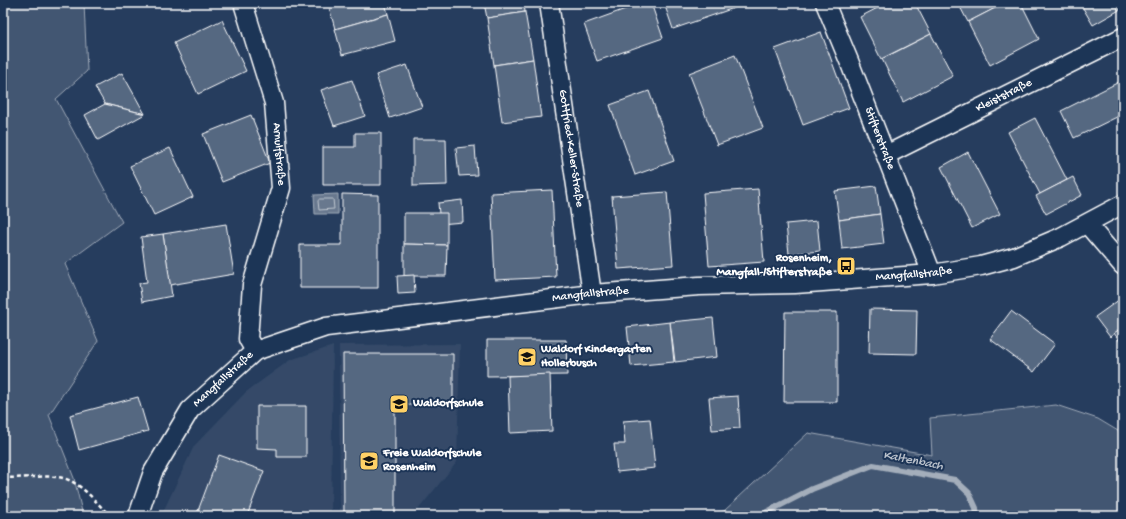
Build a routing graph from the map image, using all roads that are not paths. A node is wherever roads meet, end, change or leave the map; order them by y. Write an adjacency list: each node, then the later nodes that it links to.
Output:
1 (549, 3): 10 (street, Gottfried-Keller-Straße)
2 (825, 3): 5 (street, Stifterstraße)
3 (247, 4): 11 (street, Arnulfstraße)
4 (1123, 37): 5 (street, Kleiststraße)
5 (886, 155): 9 (street, Stifterstraße)
6 (1123, 204): 7 (street, Mangfallstraße)
7 (1087, 224): 8 (street); 9 (street, Mangfallstraße)
8 (1123, 266)
9 (932, 274): 10 (street, Mangfallstraße)
10 (592, 294): 11 (street, Mangfallstraße)
11 (255, 351): 12 (street, Mangfallstraße)
12 (138, 516)

